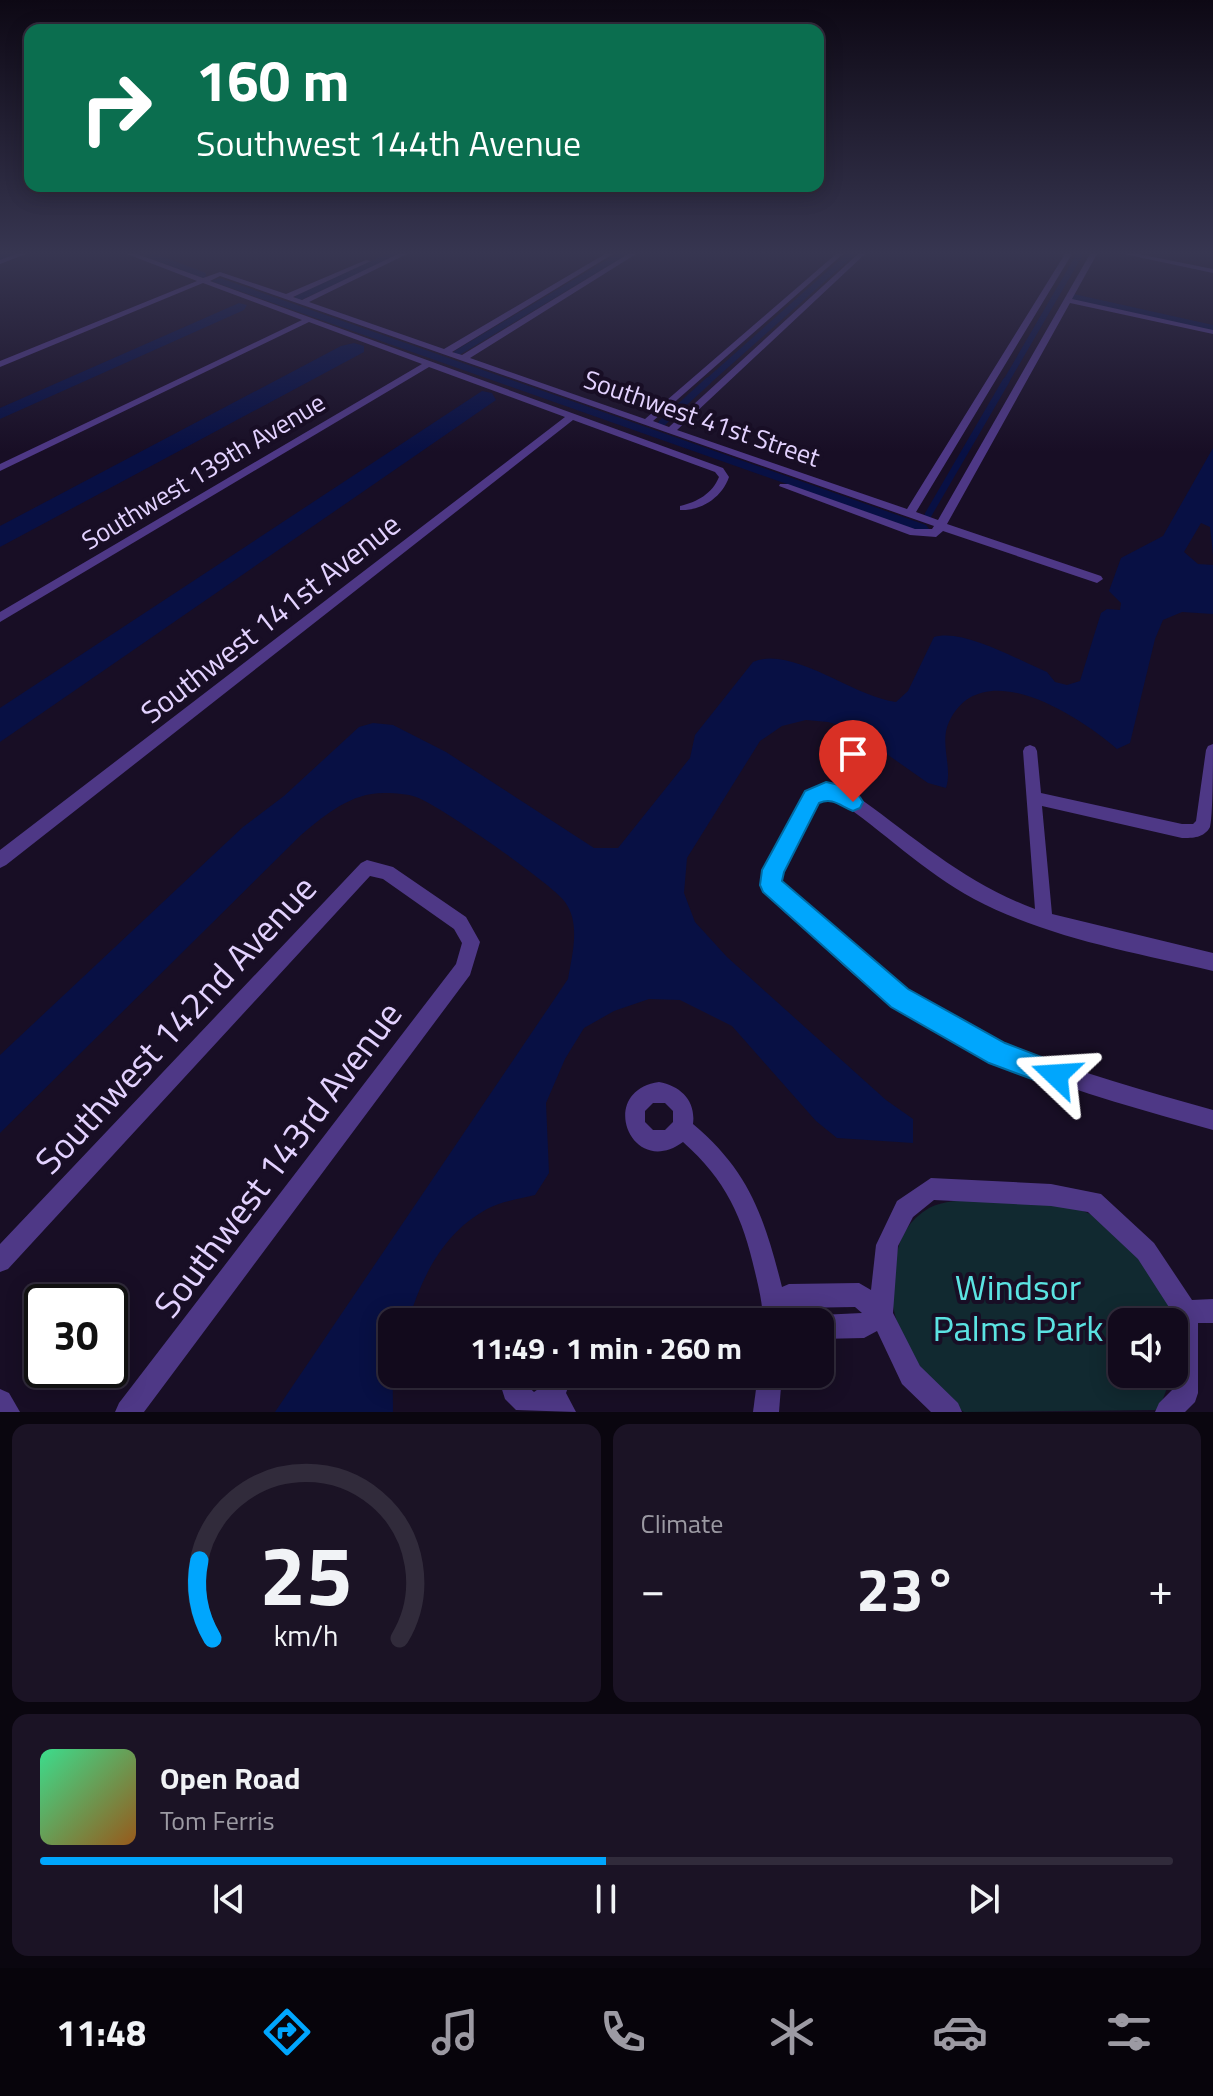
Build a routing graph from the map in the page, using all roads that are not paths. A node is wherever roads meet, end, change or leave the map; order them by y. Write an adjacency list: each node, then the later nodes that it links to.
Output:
1 (108, 320): 16 (street)
2 (307, 320): 20 (street)
3 (311, 320): 15 (street)
4 (350, 320): 13 (street, Southwest 41st Street)
5 (500, 320): 13 (street)
6 (526, 320): 14 (street)
7 (764, 320): 18 (street)
8 (791, 320): 19 (street)
9 (1029, 320): 23 (street)
10 (1056, 320): 24 (street)
11 (1158, 320): 12 (street)
12 (1213, 332)
13 (444, 353): 14 (street, Southwest 41st Street)
14 (462, 359): 18 (street, Southwest 41st Street)
15 (429, 363): 17 (street); 26 (street, Southwest 139th Avenue)
16 (0, 364)
17 (571, 417): 22 (street); 30 (street, Southwest 141st Avenue)
18 (647, 422): 19 (street, Southwest 41st Street)
19 (670, 431): 23 (street, Southwest 41st Street)
20 (0, 468)
21 (784, 486): 24 (street)
22 (684, 508)
23 (910, 513): 24 (street, Southwest 41st Street)
24 (942, 526): 25 (street, Southwest 41st Street)
25 (1097, 579)
26 (0, 618)
27 (1213, 750): 29 (street)
28 (1030, 751): 29 (street)
29 (1036, 798): 31 (street)
30 (0, 860)
31 (1044, 919): 33 (street); 34 (street)
32 (471, 942): 36 (street, Southwest 142nd Avenue); 50 (street, Southwest 143rd Avenue)
33 (1213, 962)
34 (1213, 1120)
35 (681, 1127): 37 (street)
36 (0, 1261)
37 (776, 1308)
38 (784, 1308): 42 (street)
39 (1183, 1308): 42 (street)
40 (1213, 1311): 41 (street)
41 (1188, 1312)
42 (881, 1314): 43 (street); 52 (street)
43 (834, 1327)
44 (513, 1388): 47 (street)
45 (769, 1388): 51 (street)
46 (1186, 1388): 53 (street)
47 (559, 1393)
48 (0, 1402): 49 (street)
49 (7, 1412)
50 (128, 1412)
51 (766, 1412)
52 (949, 1412)
53 (1168, 1412)

